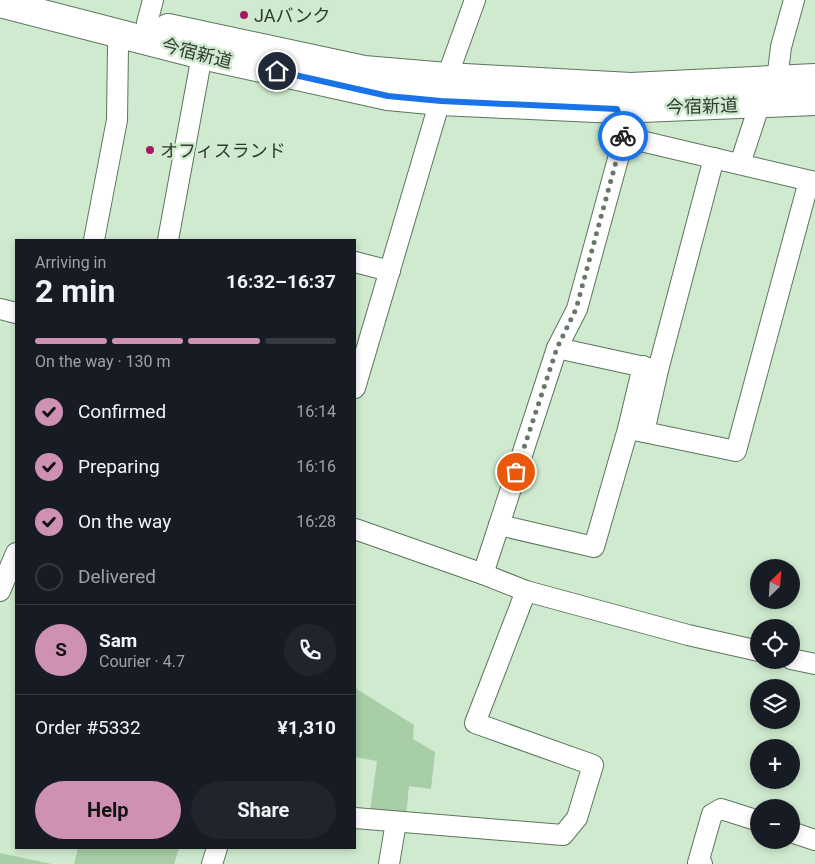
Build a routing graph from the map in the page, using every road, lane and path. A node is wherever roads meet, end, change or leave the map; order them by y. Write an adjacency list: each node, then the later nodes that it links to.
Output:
1 (60, 0): 5 (highway, 今宿新道)
2 (476, 0): 10 (street)
3 (794, 0): 9 (street)
4 (0, 3): 6 (highway, 今宿新道)
5 (150, 12): 10 (highway, 今宿新道)
6 (120, 34): 7 (highway, 今宿新道); 18 (street)
7 (202, 55): 10 (highway, 今宿新道); 19 (street)
8 (815, 78): 9 (highway, 今宿新道)
9 (777, 80): 10 (highway, 今宿新道)
10 (444, 89): 13 (highway, 今宿新道); 21 (street)
11 (815, 100): 12 (highway, 今宿新道)
12 (760, 104): 13 (highway, 今宿新道); 16 (street)
13 (617, 109): 14 (street)
14 (624, 137): 15 (street); 24 (street)
15 (714, 158): 16 (street); 25 (street)
16 (740, 164): 17 (street)
17 (812, 181): 27 (street)
18 (94, 239)
19 (168, 239)
20 (356, 262): 21 (street)
21 (390, 272): 26 (street)
22 (0, 309): 23 (street)
23 (15, 314)
24 (557, 348): 25 (street); 28 (street)
25 (651, 368): 27 (street)
26 (356, 385)
27 (636, 430): 28 (street)
28 (499, 525): 31 (street)
29 (356, 529): 31 (street)
30 (15, 555): 32 (street)
31 (483, 574): 33 (street)
32 (1, 586)
33 (526, 591): 34 (street); 39 (street)
34 (750, 649)
35 (800, 660): 36 (street)
36 (815, 664)
37 (356, 818): 39 (street)
38 (750, 818): 45 (street)
39 (396, 822): 44 (street)
40 (800, 835): 41 (street)
41 (815, 840)
42 (217, 849): 43 (street)
43 (212, 864)
44 (389, 864)
45 (702, 864)

